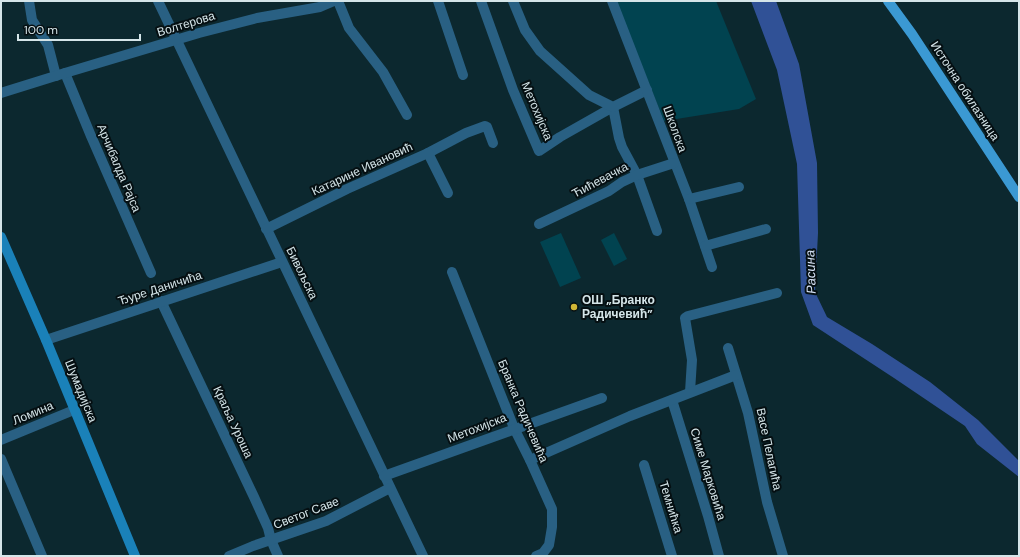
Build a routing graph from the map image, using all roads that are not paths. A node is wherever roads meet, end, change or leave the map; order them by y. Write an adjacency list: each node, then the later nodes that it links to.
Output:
1 (28, 1): 12 (street, Арчибалда Рајса)
2 (158, 1): 11 (street, Бивољска)
3 (334, 1): 10 (street, Волтерова)
4 (338, 1): 17 (street)
5 (438, 1): 13 (street)
6 (481, 1): 16 (street, Метохијска)
7 (513, 1): 16 (street)
8 (612, 1): 14 (street, Школска)
9 (888, 1): 24 (main road, Источна обилазница)
10 (304, 5): 11 (street, Волтерова)
11 (176, 40): 12 (street, Волтерова); 27 (street, Бивољска)
12 (61, 74): 15 (street, Волтерова); 35 (street, Арчибалда Рајса)
13 (463, 75)
14 (647, 90): 16 (street); 20 (street, Школска)
15 (1, 93)
16 (613, 108): 21 (street)
17 (407, 115)
18 (494, 142): 19 (street)
19 (428, 153): 23 (street, Катарине Ивановић); 27 (street, Катарине Ивановић)
20 (674, 163): 21 (street, Ћићевачка); 25 (street, Школска)
21 (636, 175): 26 (street, Ћићевачка); 29 (street)
22 (739, 186): 25 (street)
23 (448, 193)
24 (1019, 198)
25 (689, 199): 31 (street, Школска)
26 (540, 224)
27 (266, 229): 32 (street, Бивољска)
28 (766, 229): 31 (street)
29 (657, 231)
30 (1, 237): 38 (street, Шумадијска)
31 (705, 246): 33 (street, Школска)
32 (282, 262): 37 (street, Ђуре Даничића); 50 (street, Бивољска)
33 (712, 268)
34 (452, 272): 45 (street, Бранка Радичевића)
35 (151, 273)
36 (776, 293): 41 (street)
37 (161, 301): 38 (street, Ђуре Даничића); 52 (street, Краља Уроша)
38 (46, 340): 44 (street, Шумадијска)
39 (728, 348): 40 (street, Васе Пелагића)
40 (736, 375): 41 (street); 61 (street, Васе Пелагића)
41 (690, 392): 43 (street)
42 (602, 398): 45 (street, Метохијска)
43 (672, 400): 48 (street); 60 (street, Симе Марковића)
44 (74, 410): 46 (street, Ломина); 54 (street, Шумадијска)
45 (514, 428): 48 (street, Бранка Радичевића); 50 (street, Метохијска)
46 (1, 440)
47 (1, 459): 53 (street)
48 (530, 460): 58 (street, Бранка Радичевића)
49 (644, 465): 59 (street, Темнићка)
50 (384, 476): 51 (street, Бивољска)
51 (390, 488): 52 (street, Светог Саве); 57 (street, Бивољска)
52 (271, 540): 55 (street, Светог Саве); 56 (street, Краља Уроша)
53 (42, 556)
54 (135, 556)
55 (230, 556)
56 (278, 556)
57 (423, 556)
58 (536, 556)
59 (672, 556)
60 (718, 556)
61 (783, 556)

